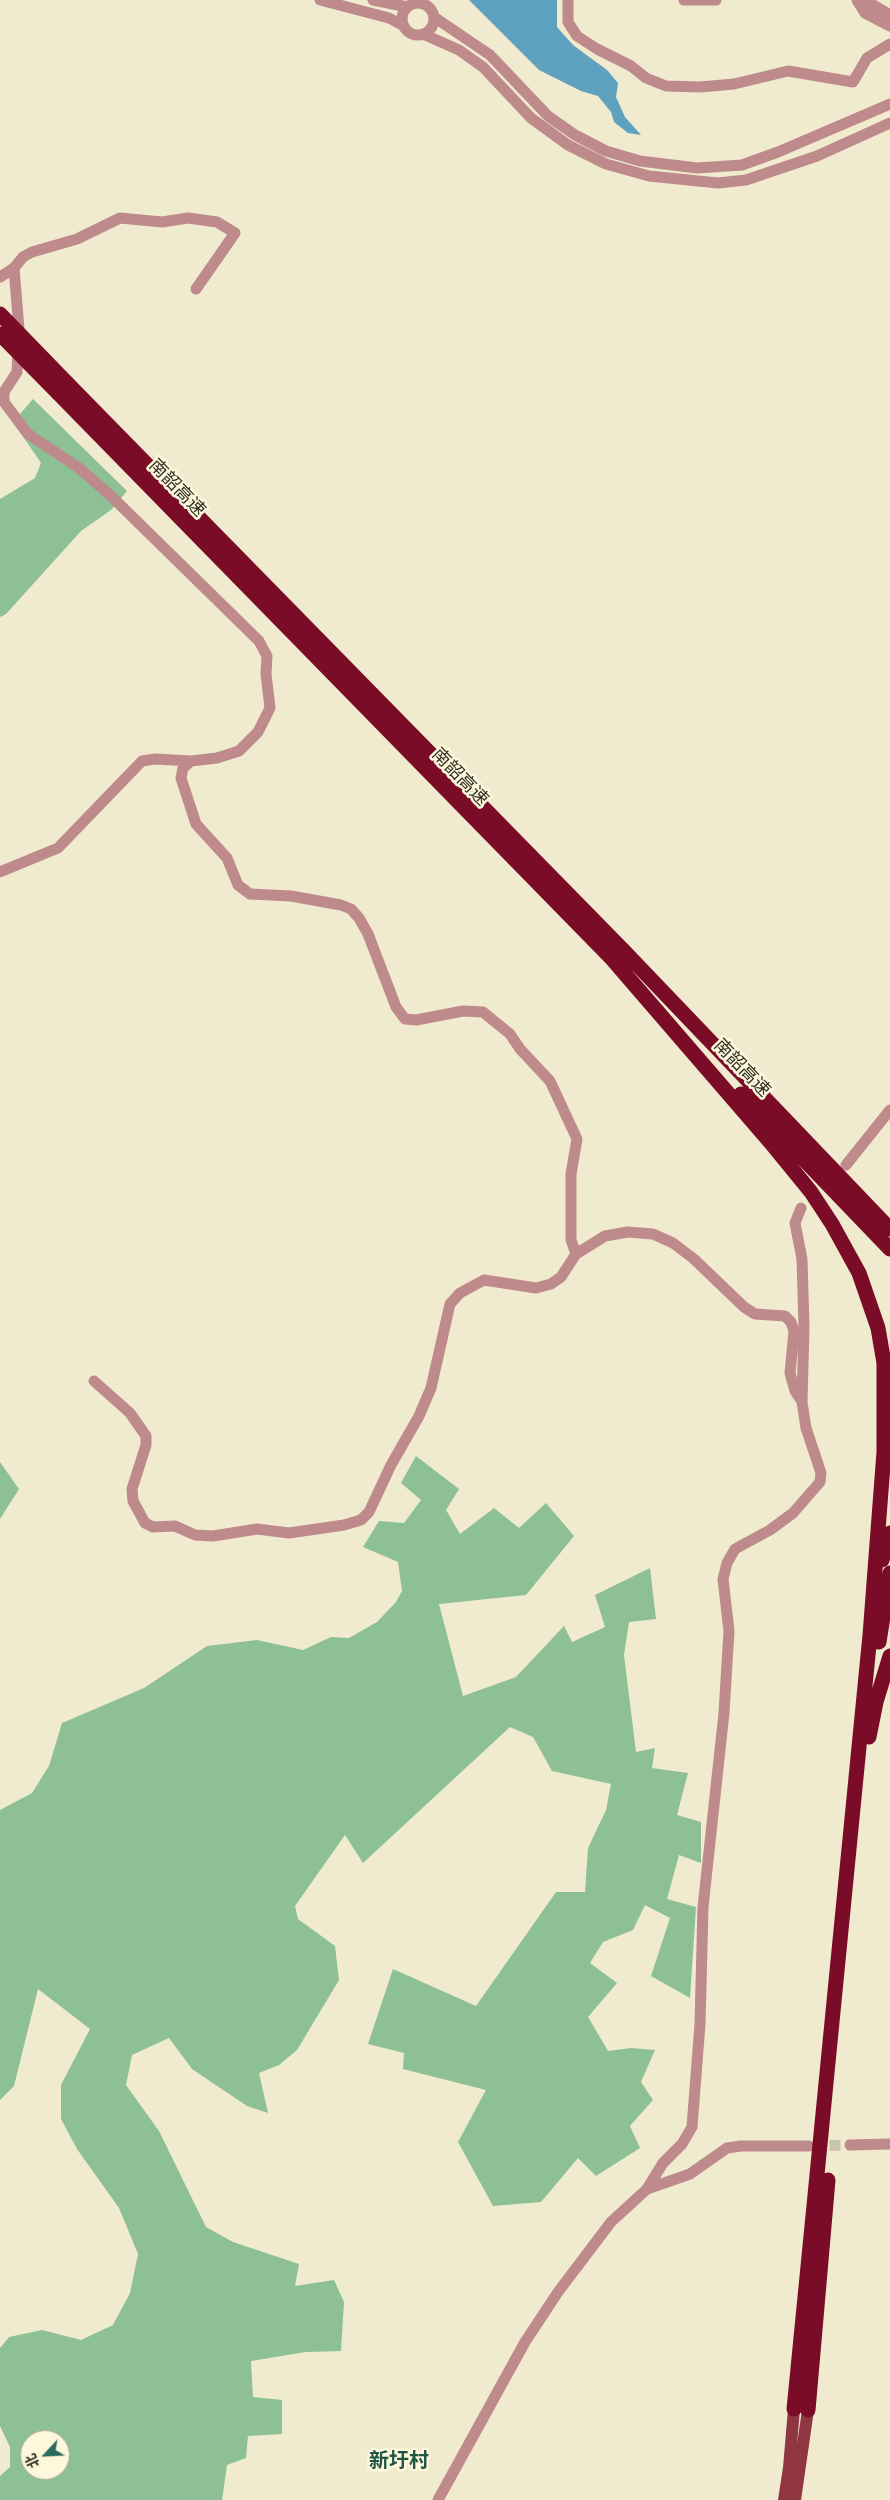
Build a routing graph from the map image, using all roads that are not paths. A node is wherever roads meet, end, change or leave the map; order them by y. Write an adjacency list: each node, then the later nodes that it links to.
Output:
1 (320, 0): 12 (street)
2 (373, 0): 9 (street)
3 (568, 0): 15 (street)
4 (684, 0): 5 (street)
5 (716, 0)
6 (857, 0): 13 (street)
7 (865, 0): 10 (street)
8 (422, 1): 9 (street); 11 (street)
9 (408, 7): 12 (street)
10 (890, 15)
11 (434, 17): 14 (street); 16 (street)
12 (404, 26): 14 (street)
13 (890, 26)
14 (423, 34): 17 (street)
15 (890, 44)
16 (890, 104)
17 (890, 123)
18 (14, 268): 19 (street); 20 (street); 24 (street)
19 (0, 277)
20 (196, 289)
21 (0, 314): 23 (highway, 南韶高速, bridge)
22 (0, 334): 23 (highway, 南韶高速, bridge)
23 (62, 388): 26 (highway, 南韶高速); 30 (highway, 南韶高速)
24 (191, 761): 25 (street); 32 (street)
25 (0, 872)
26 (613, 960): 31 (highway, 南韶高速); 37 (highway)
27 (890, 1110): 28 (street)
28 (846, 1165)
29 (801, 1208): 34 (street)
30 (890, 1227)
31 (890, 1249)
32 (576, 1254): 33 (street); 34 (street)
33 (94, 1381)
34 (802, 1402): 43 (street)
35 (890, 1533): 37 (highway)
36 (890, 1573): 39 (highway)
37 (871, 1613): 44 (highway)
38 (890, 1656): 39 (highway)
39 (866, 1750): 44 (highway)
40 (890, 2144): 41 (street)
41 (850, 2145)
42 (809, 2146): 43 (street)
43 (647, 2189): 45 (street)
44 (801, 2410): 46 (main road); 47 (main road)
45 (438, 2500)
46 (784, 2500)
47 (795, 2500)

